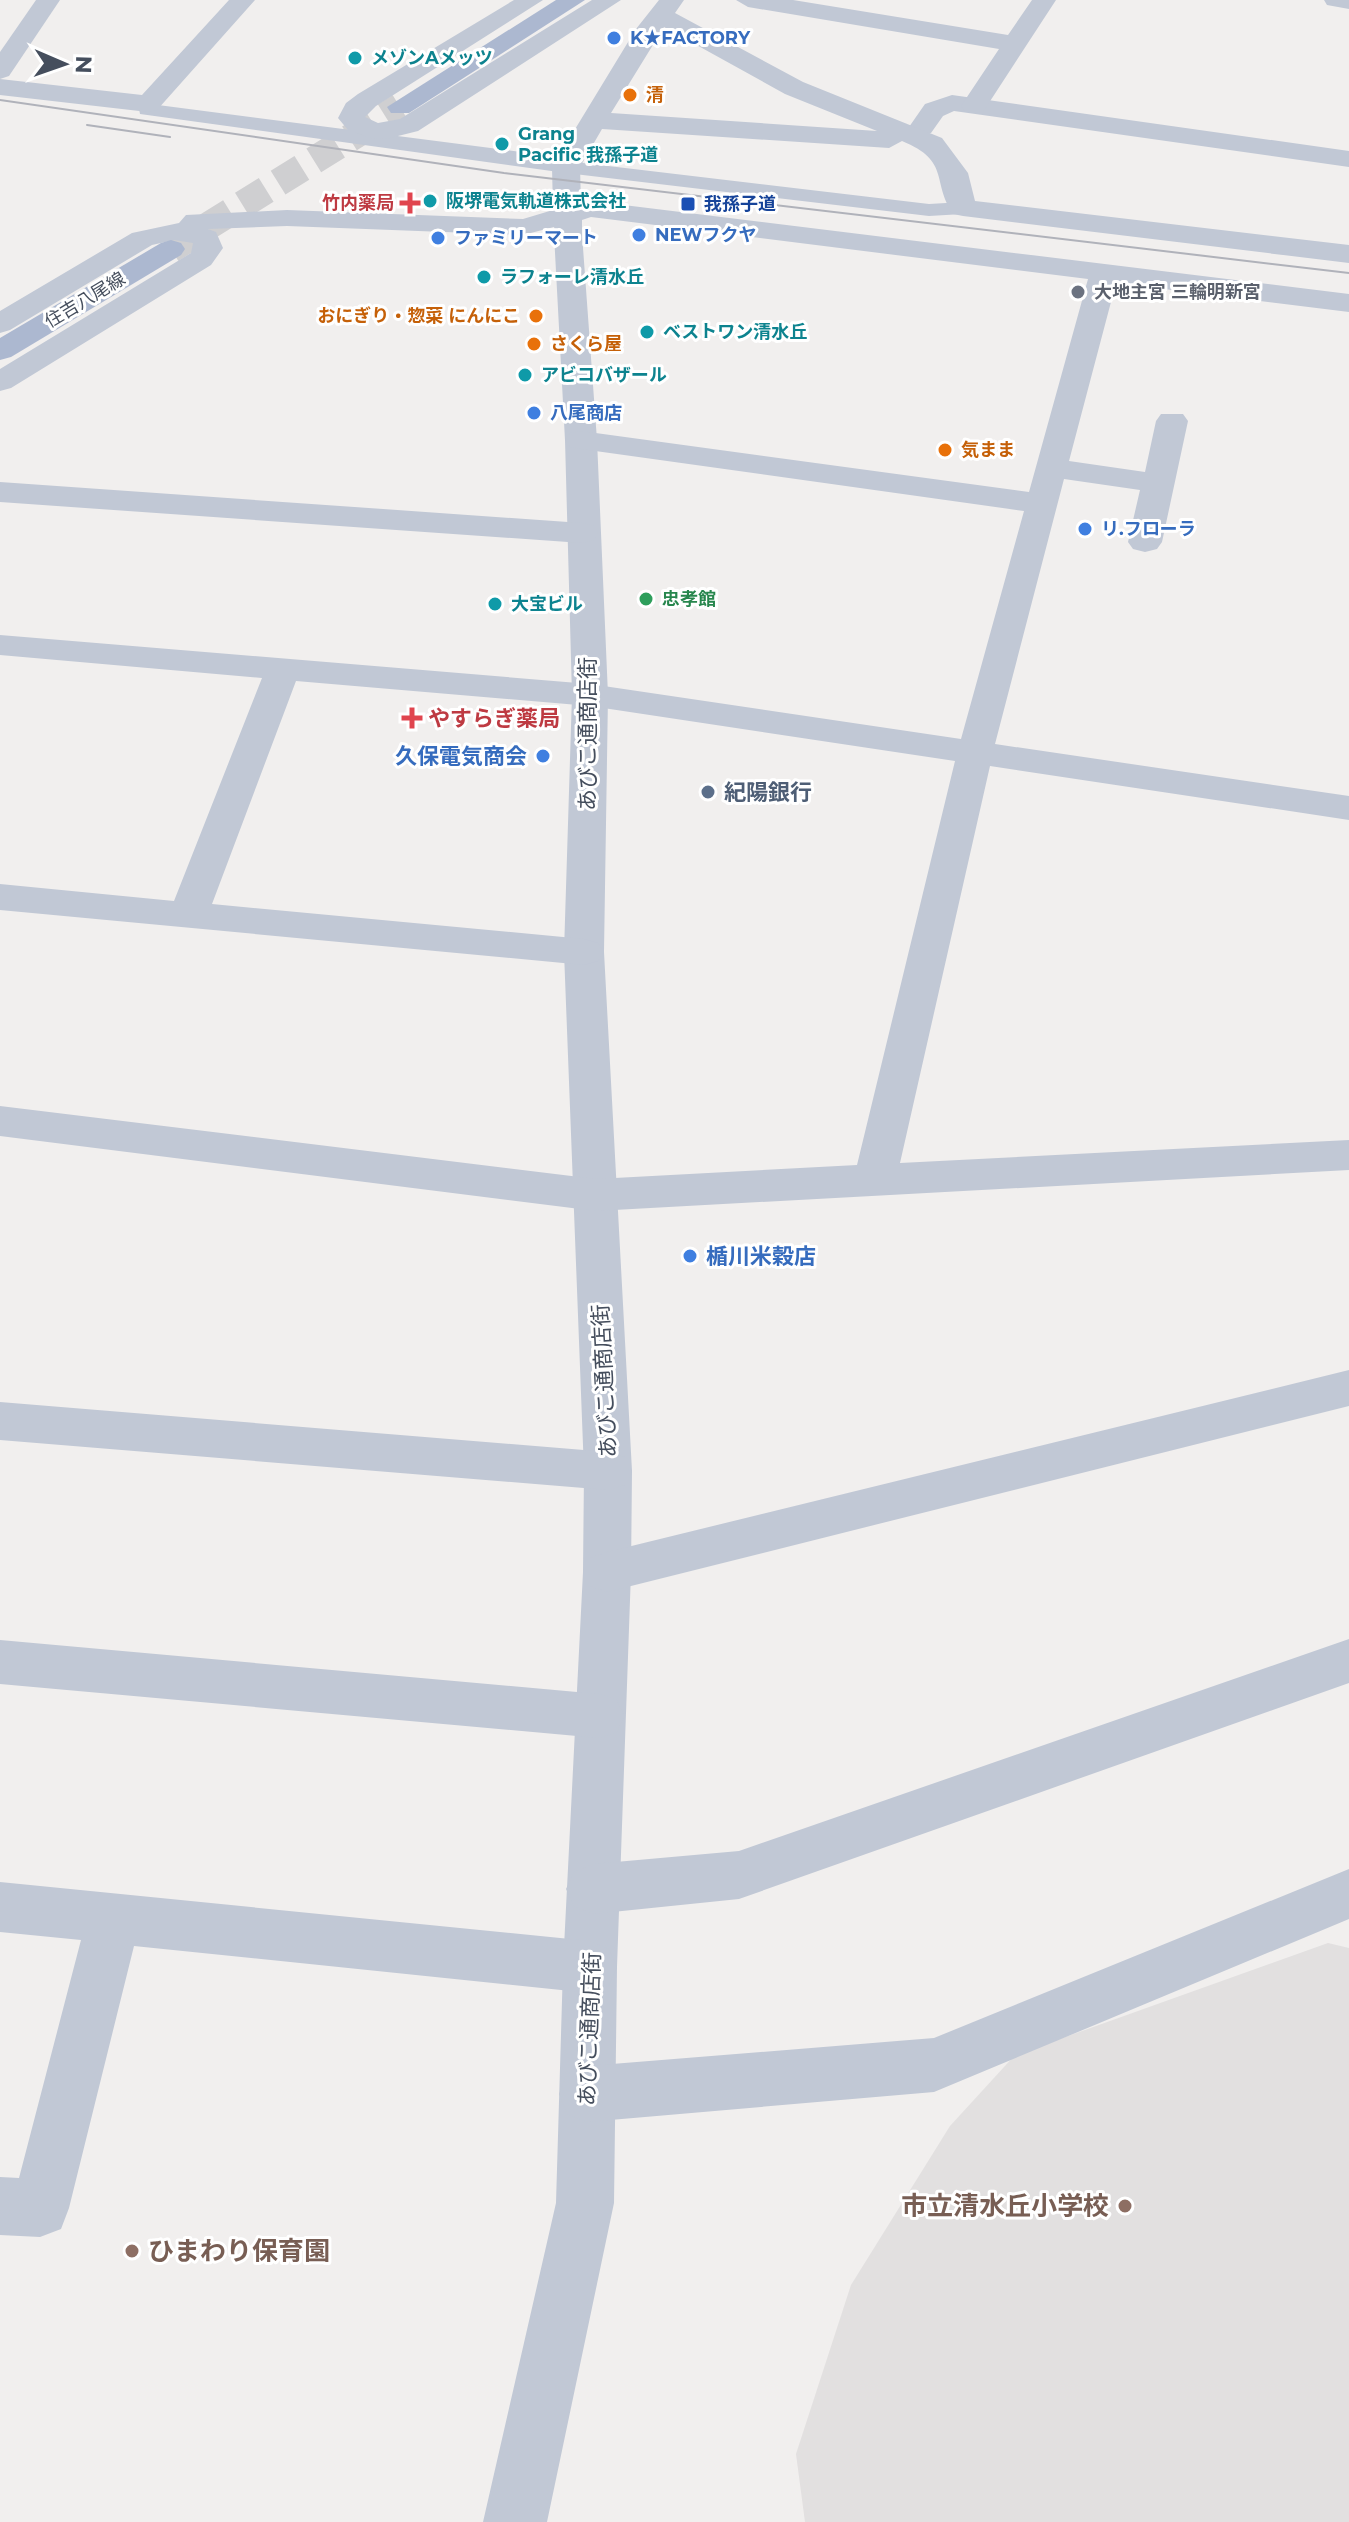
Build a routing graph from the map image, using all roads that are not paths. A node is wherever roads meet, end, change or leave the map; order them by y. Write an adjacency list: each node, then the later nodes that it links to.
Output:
1 (48, 0): 13 (street)
2 (243, 0): 15 (street)
3 (609, 0): 10 (street)
4 (748, 0): 12 (street)
5 (1044, 0): 12 (street)
6 (1336, 0): 7 (street)
7 (1349, 2)
8 (488, 3): 9 (street)
9 (524, 4): 10 (street)
10 (577, 9): 11 (street); 17 (main road)
11 (661, 15): 18 (street); 19 (street)
12 (1015, 44): 16 (street)
13 (0, 71)
14 (0, 87): 15 (street)
15 (148, 104): 21 (lane)
16 (974, 106): 19 (street); 20 (street)
17 (400, 107)
18 (592, 120): 19 (street); 21 (street)
19 (927, 135): 22 (street)
20 (1349, 159)
21 (566, 167): 22 (lane); 23 (street, あびこ通商店街)
22 (963, 208): 25 (street)
23 (567, 224): 24 (street); 26 (street); 32 (street, あびこ通商店街)
24 (180, 240): 28 (street); 29 (main road, 住吉八尾線); 30 (street)
25 (1349, 254)
26 (1104, 273): 27 (street); 33 (street)
27 (1349, 303)
28 (0, 324)
29 (0, 351)
30 (0, 382)
31 (1172, 421): 34 (street)
32 (581, 440): 36 (street); 37 (street, あびこ通商店街)
33 (1051, 468): 34 (street); 36 (street)
34 (1158, 483): 38 (street)
35 (0, 492): 37 (street)
36 (1042, 504): 42 (street)
37 (582, 533): 41 (street, あびこ通商店街)
38 (1145, 542)
39 (0, 645): 40 (street)
40 (283, 669): 41 (street); 45 (street)
41 (590, 695): 42 (street); 46 (street, あびこ通商店街)
42 (975, 752): 43 (street); 49 (street)
43 (1349, 808)
44 (0, 897): 45 (street)
45 (188, 915): 46 (street)
46 (584, 952): 50 (street, あびこ通商店街)
47 (0, 1121): 50 (street)
48 (1349, 1155): 49 (street)
49 (875, 1180): 50 (street)
50 (596, 1195): 53 (street, あびこ通商店街)
51 (1349, 1388): 54 (street)
52 (0, 1421): 53 (street)
53 (608, 1471): 54 (street, あびこ通商店街)
54 (607, 1572): 57 (street, あびこ通商店街)
55 (1349, 1661): 58 (street)
56 (0, 1662): 57 (street)
57 (599, 1716): 58 (street, あびこ通商店街)
58 (593, 1889): 62 (street, あびこ通商店街)
59 (1349, 1894): 63 (street)
60 (0, 1907): 61 (street)
61 (114, 1917): 62 (street); 64 (street)
62 (590, 1967): 63 (street, あびこ通商店街)
63 (587, 2094): 65 (street, あびこ通商店街)
64 (0, 2206)
65 (515, 2522)

